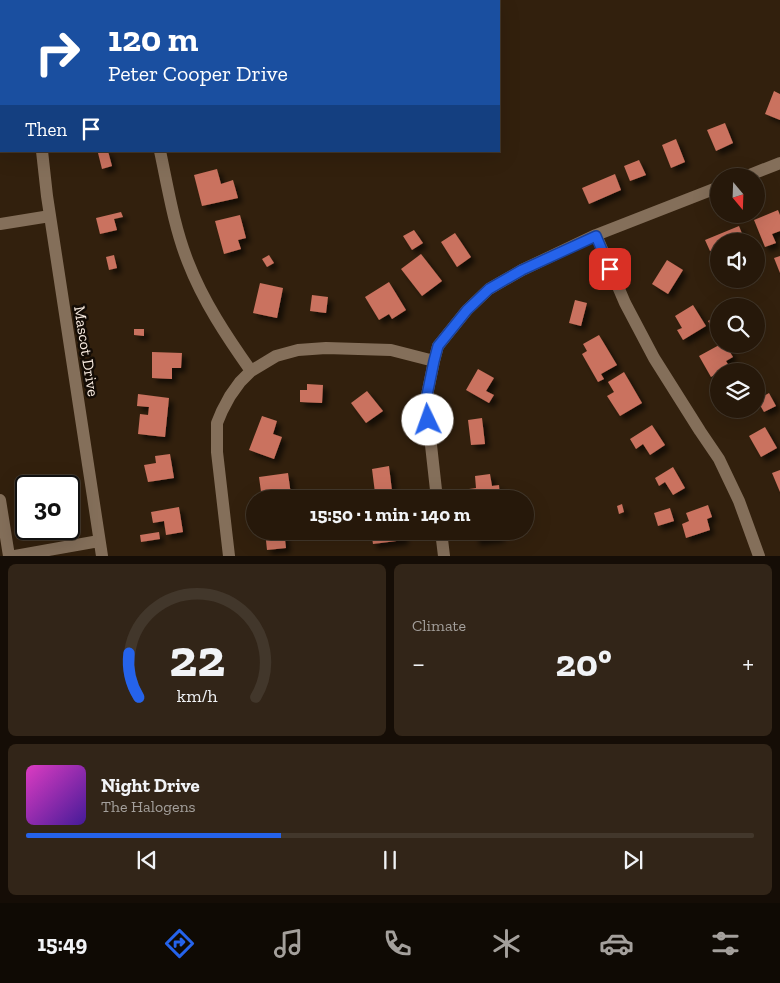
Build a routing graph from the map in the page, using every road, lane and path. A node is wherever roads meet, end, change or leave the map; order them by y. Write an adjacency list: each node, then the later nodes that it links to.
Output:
1 (42, 152): 6 (street, Mascot Drive)
2 (160, 152): 10 (street)
3 (780, 163): 4 (street)
4 (765, 169)
5 (710, 191): 8 (street)
6 (50, 216): 7 (street); 14 (street, Mascot Drive)
7 (0, 224)
8 (596, 236): 9 (street); 21 (street)
9 (434, 361): 10 (street); 11 (street)
10 (251, 372): 19 (street)
11 (437, 490)
12 (0, 500): 16 (street)
13 (442, 540): 20 (street)
14 (99, 541): 15 (street); 18 (street, Mascot Drive)
15 (51, 552): 17 (street)
16 (8, 556)
17 (15, 556)
18 (102, 556)
19 (229, 556)
20 (444, 556)
21 (759, 556)

